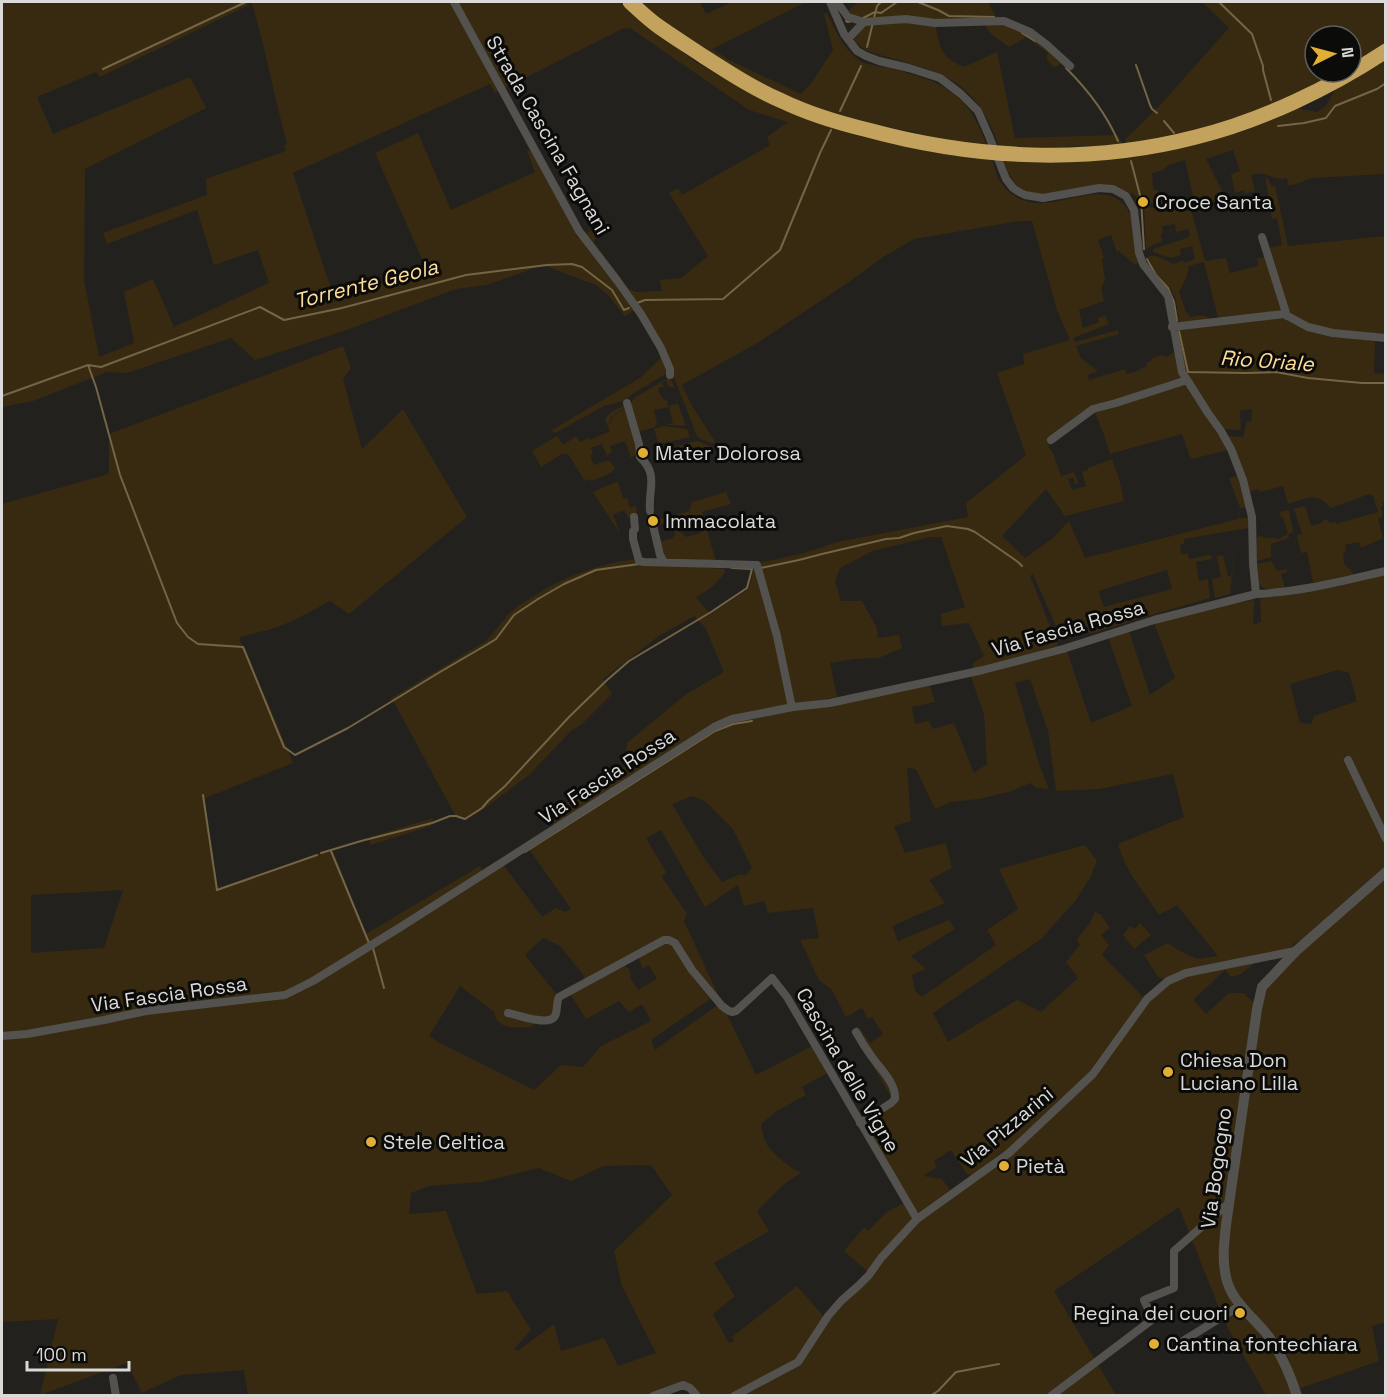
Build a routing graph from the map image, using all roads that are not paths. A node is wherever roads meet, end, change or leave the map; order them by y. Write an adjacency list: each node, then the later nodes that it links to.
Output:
1 (454, 2): 13 (street, Strada Cascina Fagnani)
2 (630, 2): 7 (highway)
3 (830, 2): 6 (street)
4 (837, 2): 5 (street)
5 (870, 22): 6 (street); 8 (street)
6 (848, 39): 11 (street)
7 (1386, 51)
8 (1070, 66)
9 (1262, 237): 10 (street)
10 (1287, 316): 11 (street); 12 (street)
11 (1173, 327): 14 (street)
12 (1386, 338)
13 (670, 375)
14 (1187, 380): 16 (street); 22 (street)
15 (627, 403): 17 (street)
16 (1051, 440)
17 (650, 511)
18 (634, 517): 20 (street)
19 (652, 521): 20 (street)
20 (664, 562): 23 (street)
21 (1386, 571): 22 (street, Via Fascia Rossa)
22 (1256, 594): 23 (street, Via Fascia Rossa)
23 (793, 707): 30 (street, Via Fascia Rossa)
24 (1348, 760): 25 (street)
25 (1386, 839)
26 (1386, 872): 27 (main road, Via Bogogno)
27 (1296, 951): 32 (main road, Via Bogogno); 33 (street, Via Pizzarini)
28 (508, 1012): 31 (street, Cascina delle Vigne)
29 (856, 1032): 31 (street)
30 (2, 1036)
31 (860, 1123): 33 (street, Cascina delle Vigne)
32 (1230, 1202): 34 (main road, Via Bogogno); 41 (street)
33 (917, 1219): 40 (street, Via Pizzarini)
34 (1241, 1305): 35 (street); 42 (main road, Via Bogogno)
35 (1183, 1341)
36 (113, 1378): 37 (street)
37 (116, 1395)
38 (653, 1395): 39 (street)
39 (697, 1395)
40 (734, 1395)
41 (1051, 1395)
42 (1297, 1395)

